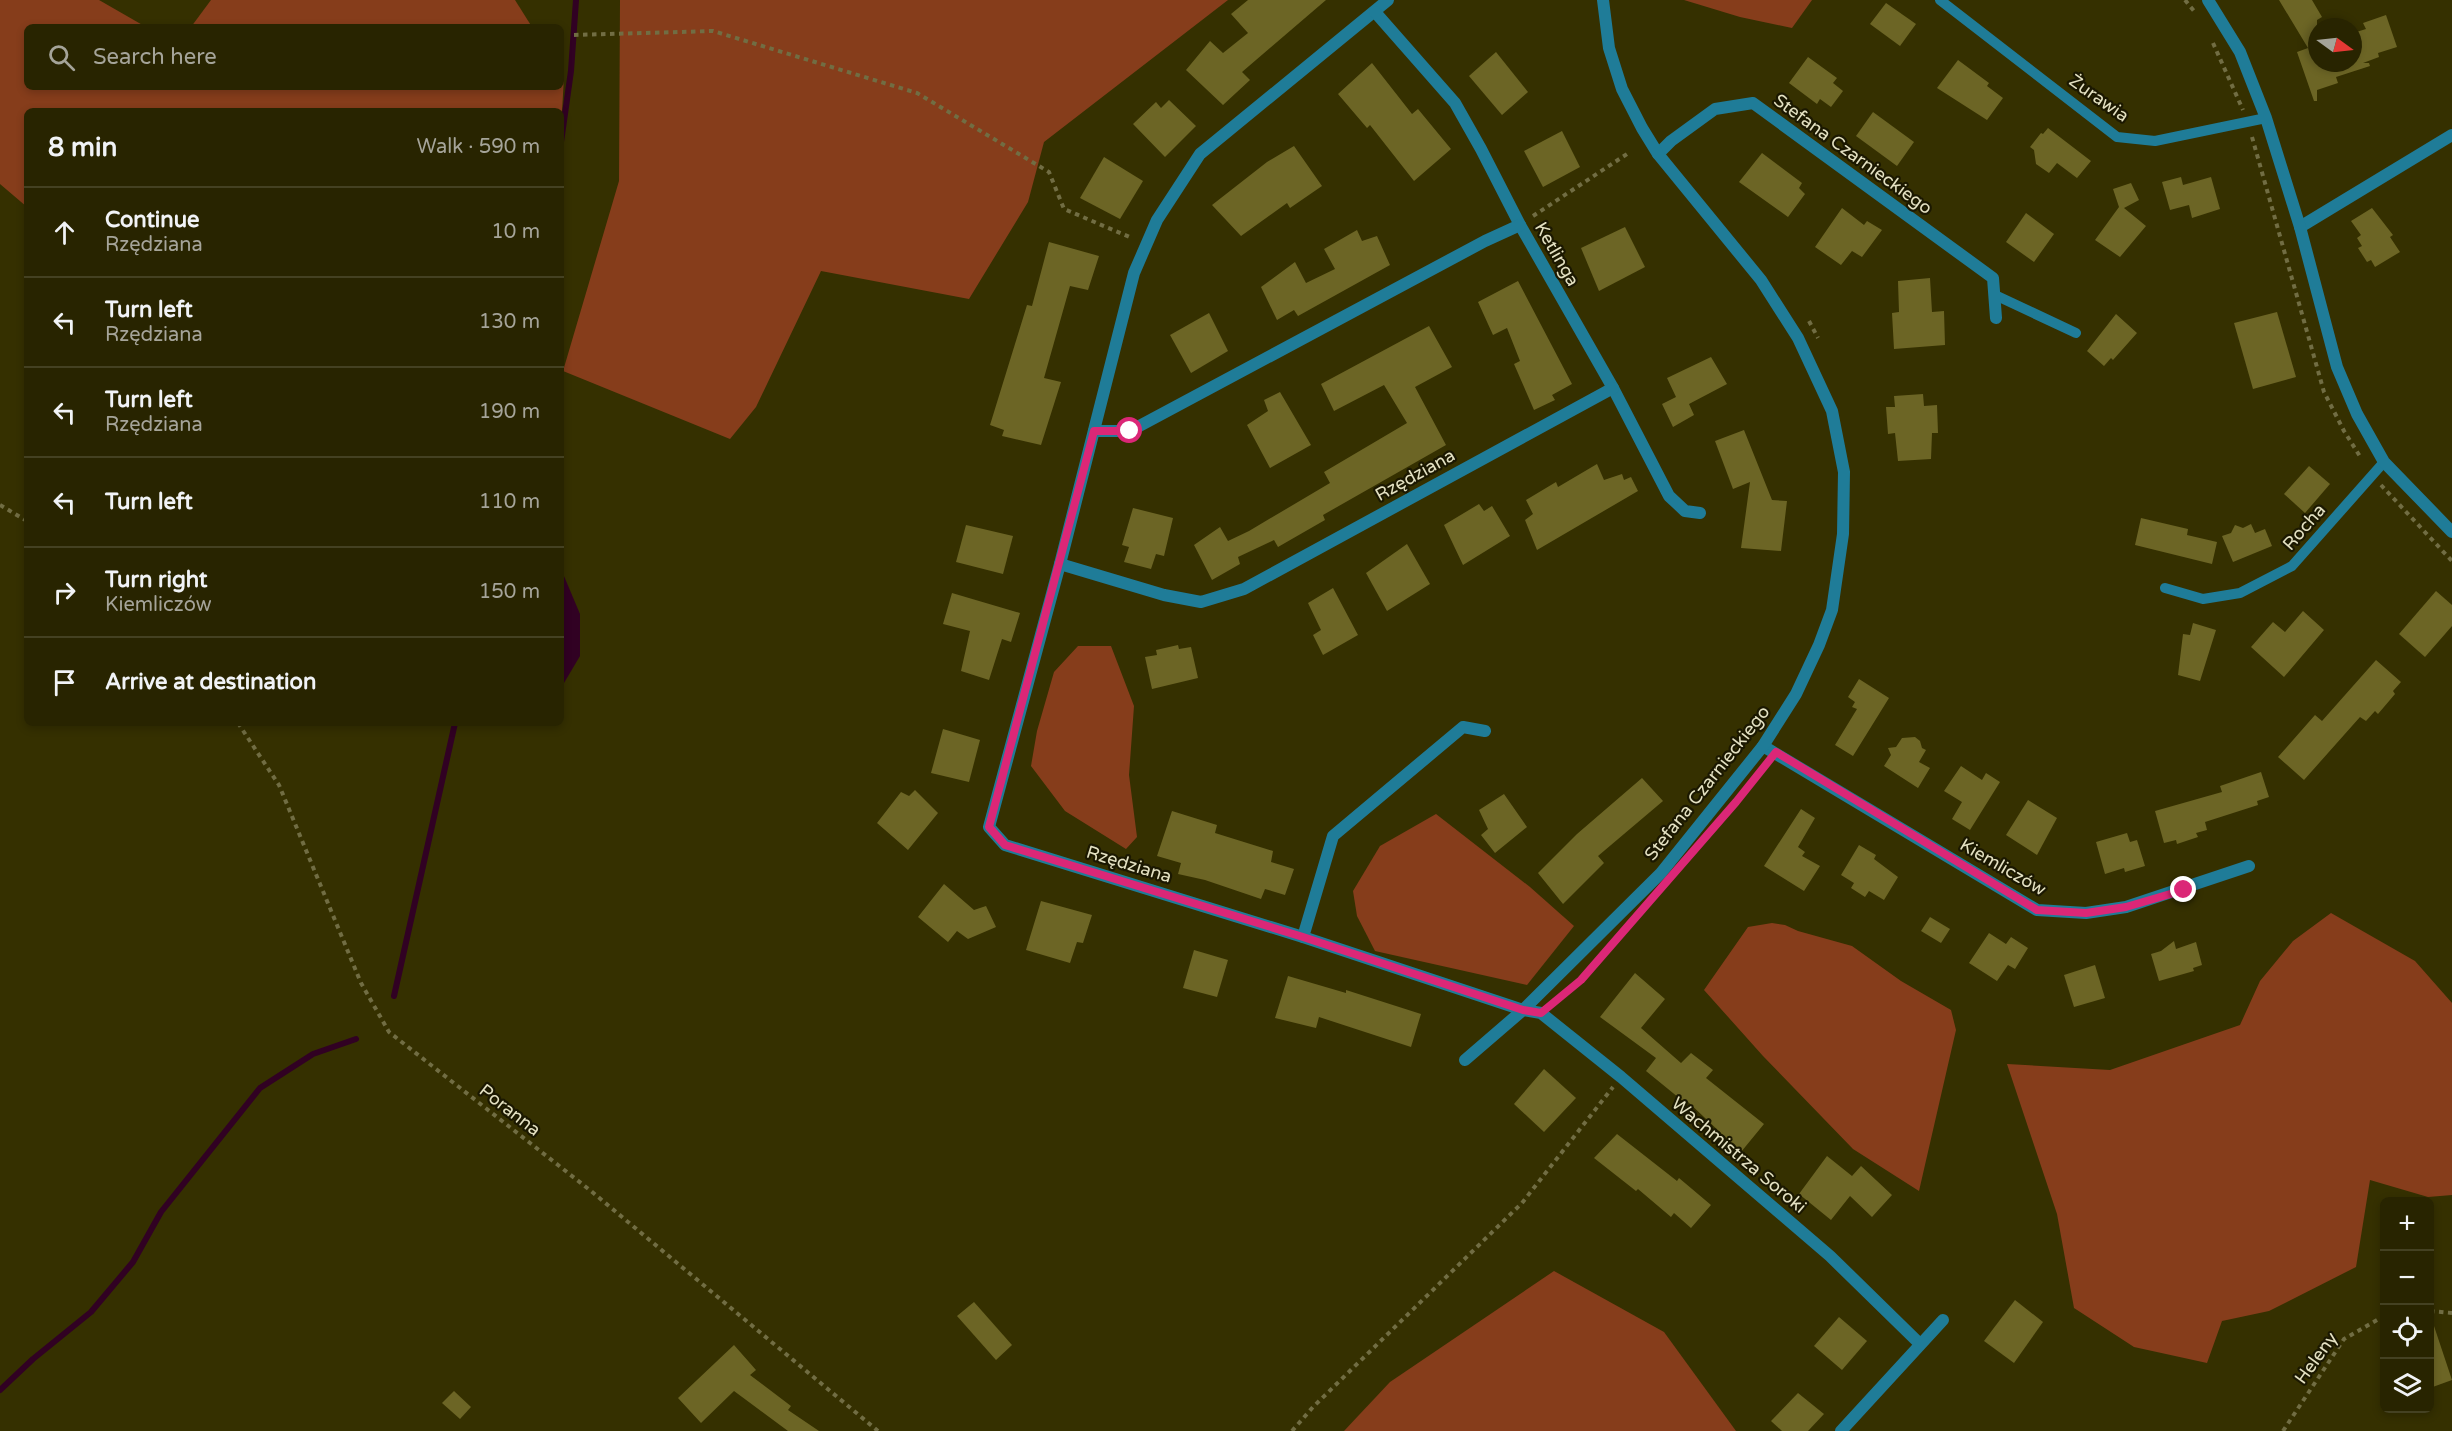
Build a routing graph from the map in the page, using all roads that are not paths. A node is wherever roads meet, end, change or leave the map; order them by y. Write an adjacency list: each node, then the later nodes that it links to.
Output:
1 (1388, 0): 5 (street, Rzędziana)
2 (1603, 0): 8 (street, Stefana Czarnieckiego)
3 (1940, 0): 6 (lane, Żurawia)
4 (2208, 0): 6 (street)
5 (1375, 12): 9 (street, Ketlinga); 15 (street, Rzędziana)
6 (2266, 118): 10 (street)
7 (2452, 135): 10 (street)
8 (1658, 154): 11 (street, Stefana Czarnieckiego); 22 (street, Stefana Czarnieckiego)
9 (1520, 225): 14 (street, Ketlinga); 15 (street)
10 (2300, 227): 16 (street)
11 (1995, 295): 12 (street); 13 (lane)
12 (1996, 318)
13 (2076, 333)
14 (1613, 388): 17 (street, Ketlinga); 19 (street, Rzędziana)
15 (1094, 431): 19 (street, Rzędziana)
16 (2384, 462): 18 (street); 20 (lane, Rocha)
17 (1700, 513)
18 (2452, 532)
19 (1060, 564): 24 (street, Rzędziana)
20 (2165, 588)
21 (1485, 731): 24 (street)
22 (1763, 746): 23 (street, Kiemliczów); 25 (street, Stefana Czarnieckiego)
23 (2249, 867)
24 (1303, 937): 25 (street, Rzędziana)
25 (1523, 1010): 26 (street, Stefana Czarnieckiego); 28 (street, Wachmistrza Soroki)
26 (1465, 1060)
27 (1943, 1320): 28 (street)
28 (1920, 1344): 29 (street)
29 (1841, 1431)

